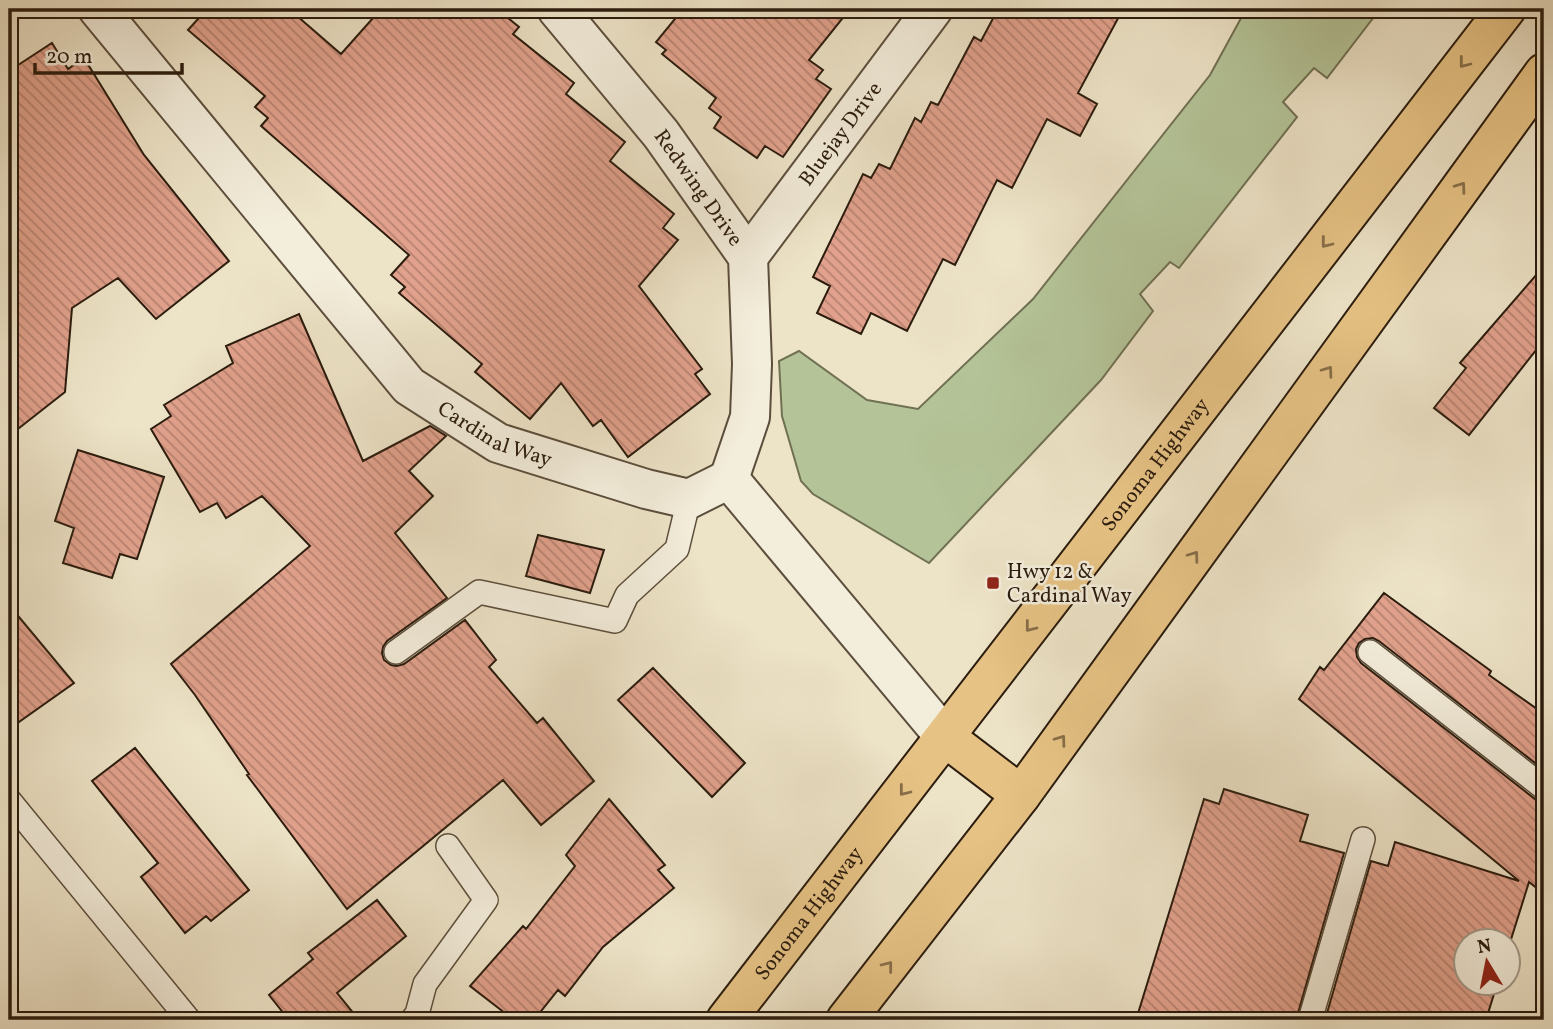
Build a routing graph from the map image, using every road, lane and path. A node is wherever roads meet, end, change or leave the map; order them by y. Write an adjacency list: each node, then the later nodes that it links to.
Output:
1 (98, 9): 8 (street, Cardinal Way)
2 (557, 9): 6 (street, Redwing Drive)
3 (933, 9): 6 (street, Bluejay Drive)
4 (1506, 9): 11 (main road, Sonoma Highway, one-way to 11)
5 (1544, 72): 13 (main road, one-way to 5)
6 (748, 257): 7 (street, Redwing Drive)
7 (729, 479): 8 (street); 11 (street)
8 (689, 499): 9 (lane)
9 (396, 652)
10 (1370, 652): 12 (lane)
11 (945, 737): 13 (main road); 19 (main road, Sonoma Highway, one-way to 19)
12 (1544, 788)
13 (1021, 795): 20 (main road, one-way to 13)
14 (9, 800): 17 (lane)
15 (1363, 839): 21 (lane)
16 (448, 846): 18 (lane)
17 (189, 1020)
18 (412, 1020)
19 (726, 1020)
20 (846, 1020)
21 (1310, 1020)

